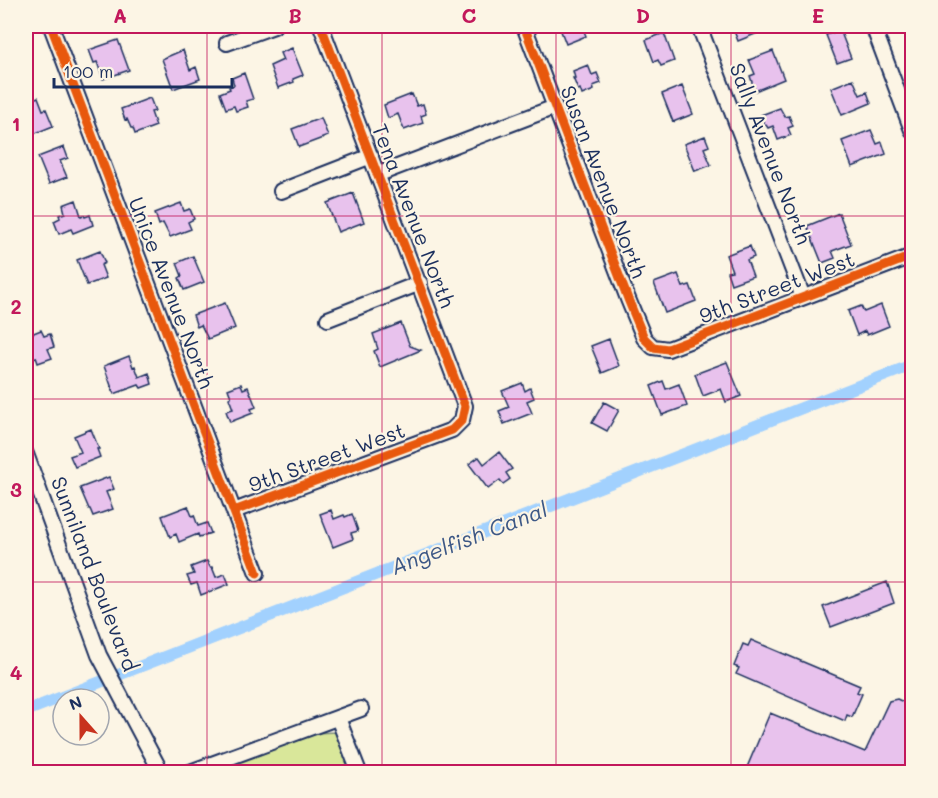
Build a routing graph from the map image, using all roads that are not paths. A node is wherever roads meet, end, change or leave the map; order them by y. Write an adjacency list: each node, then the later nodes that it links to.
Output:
1 (51, 26): 20 (street, Unice Avenue North)
2 (274, 26): 7 (street)
3 (321, 26): 10 (street, Tena Avenue North)
4 (524, 26): 8 (street, Susan Avenue North)
5 (699, 26): 15 (street, Sally Avenue North)
6 (873, 26): 9 (street)
7 (226, 43)
8 (555, 107): 11 (street); 17 (street, Susan Avenue North)
9 (912, 130)
10 (371, 156): 11 (street, Tena Avenue North); 12 (street)
11 (379, 174): 14 (street, Tena Avenue North)
12 (280, 191)
13 (912, 256): 15 (street, 9th Street West)
14 (420, 283): 16 (street); 18 (street, Tena Avenue North)
15 (803, 297): 17 (street, 9th Street West)
16 (327, 319)
17 (653, 347)
18 (462, 420): 20 (street, 9th Street West)
19 (26, 454): 24 (street, Sunniland Boulevard)
20 (234, 511): 21 (street, Unice Avenue North)
21 (257, 573)
22 (361, 709): 23 (street)
23 (338, 718): 25 (street); 26 (street)
24 (161, 772)
25 (190, 772)
26 (359, 772)

